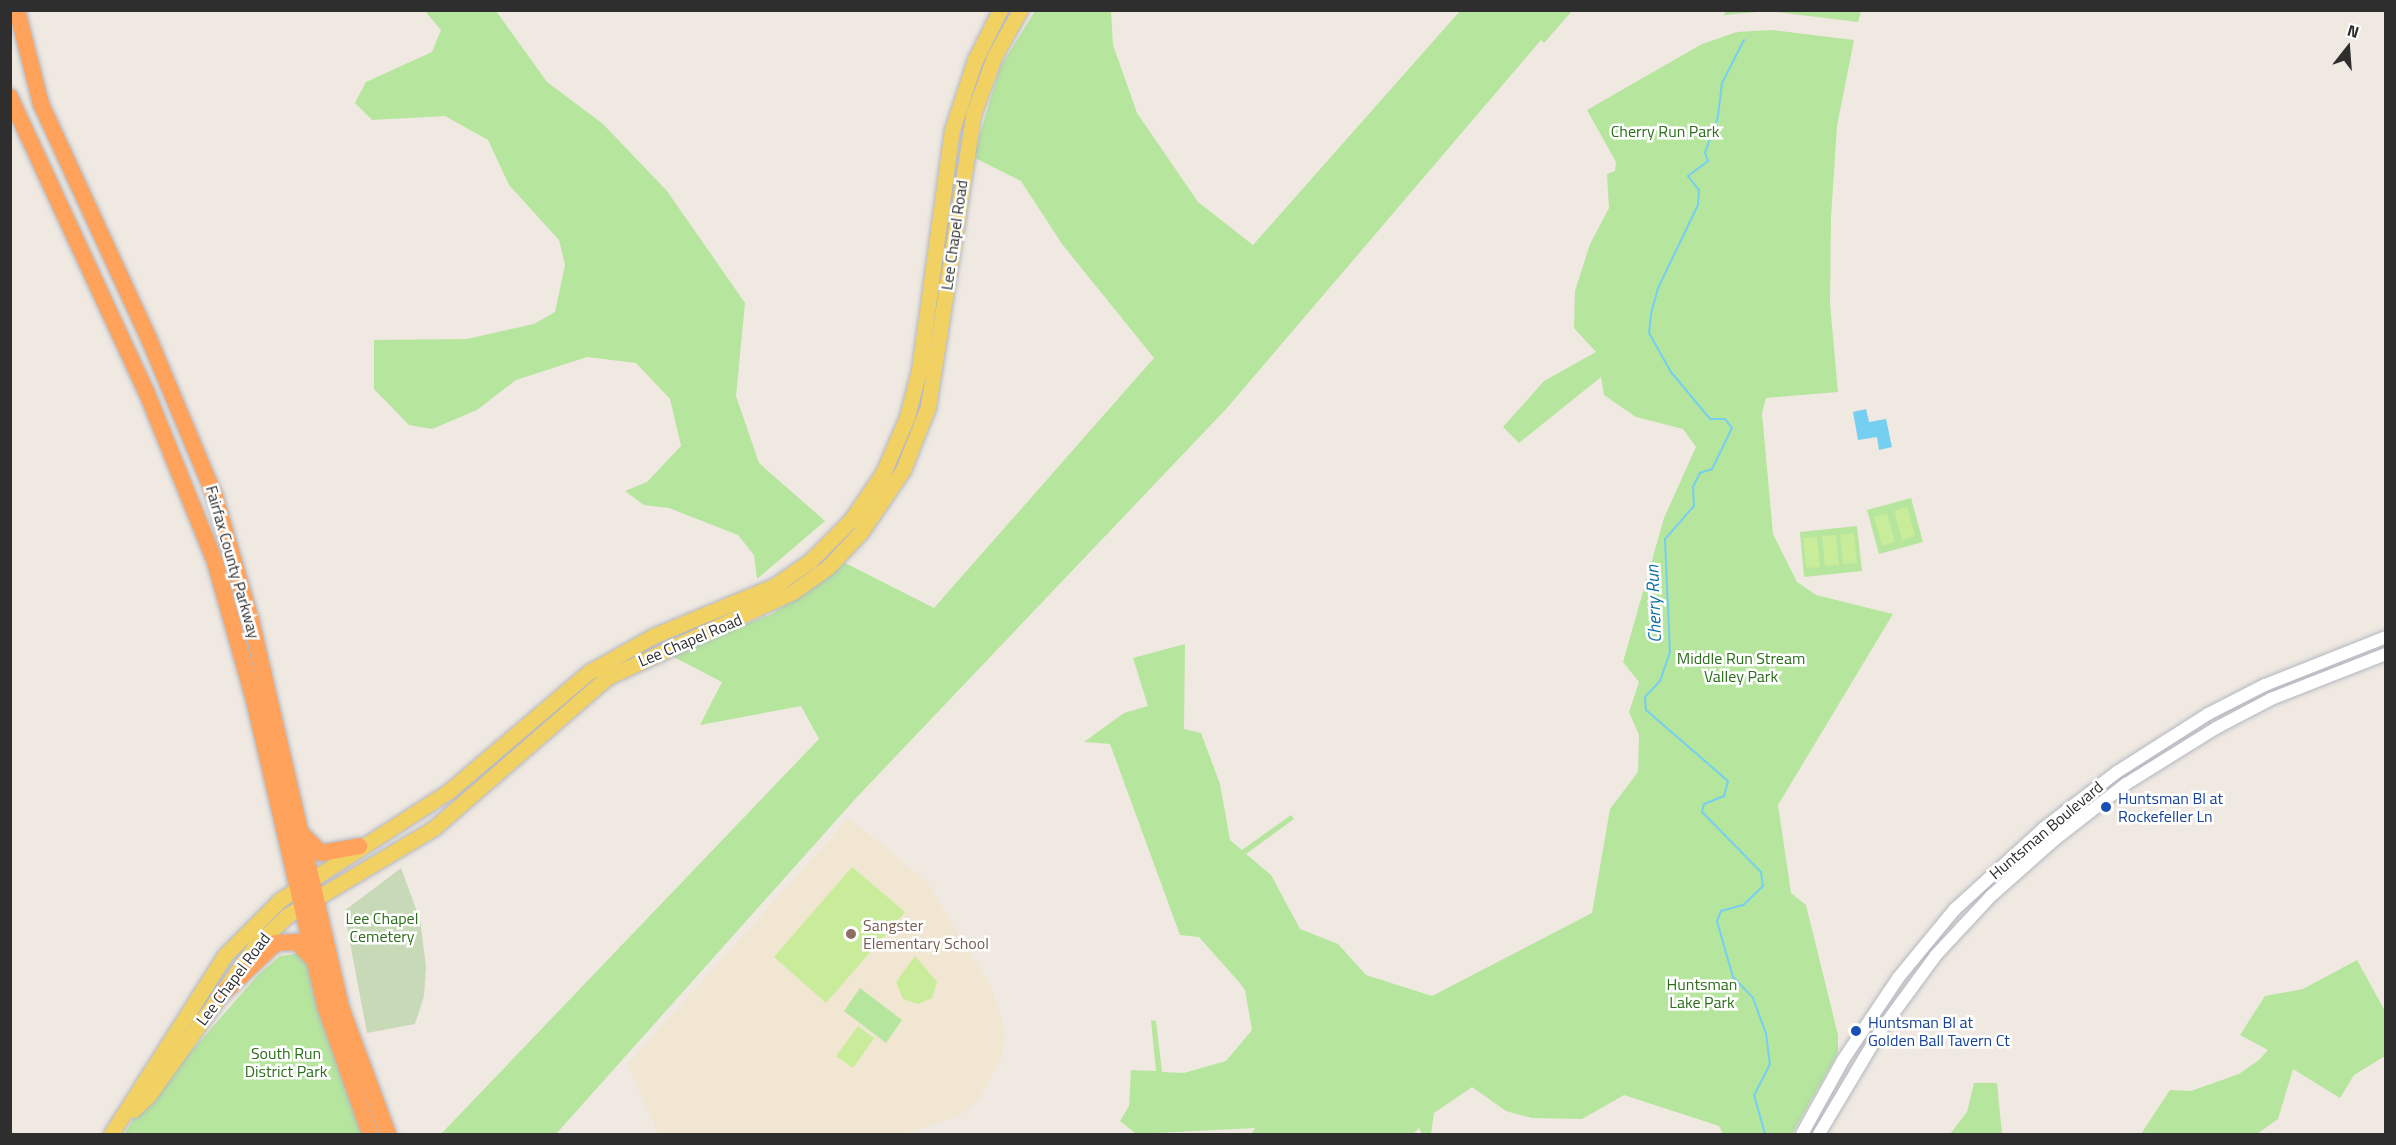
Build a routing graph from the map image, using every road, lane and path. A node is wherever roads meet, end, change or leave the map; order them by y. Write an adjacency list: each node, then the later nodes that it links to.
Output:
1 (17, 10): 9 (highway, Fairfax County Parkway)
2 (1000, 10): 5 (main road, Lee Chapel Road)
3 (1020, 10): 7 (main road, Lee Chapel Road)
4 (10, 97): 12 (highway, Fairfax County Parkway)
5 (653, 636): 7 (main road); 10 (main road, Lee Chapel Road)
6 (2385, 637): 19 (street, Huntsman Boulevard)
7 (659, 651): 13 (main road, Lee Chapel Road)
8 (2385, 654): 20 (street, Huntsman Boulevard)
9 (299, 826): 10 (highway); 11 (highway, Fairfax County Parkway)
10 (359, 846): 11 (main road, Lee Chapel Road)
11 (311, 876): 12 (main road, Lee Chapel Road); 13 (highway, Fairfax County Parkway)
12 (297, 886): 13 (highway, Fairfax County Parkway); 16 (main road, Lee Chapel Road)
13 (309, 900): 14 (highway, Fairfax County Parkway); 15 (main road, Lee Chapel Road); 18 (highway, Fairfax County Parkway)
14 (314, 962): 15 (highway); 17 (highway, Fairfax County Parkway)
15 (219, 996): 16 (main road, Lee Chapel Road)
16 (116, 1128)
17 (370, 1134)
18 (388, 1134)
19 (1802, 1134)
20 (1819, 1134)

